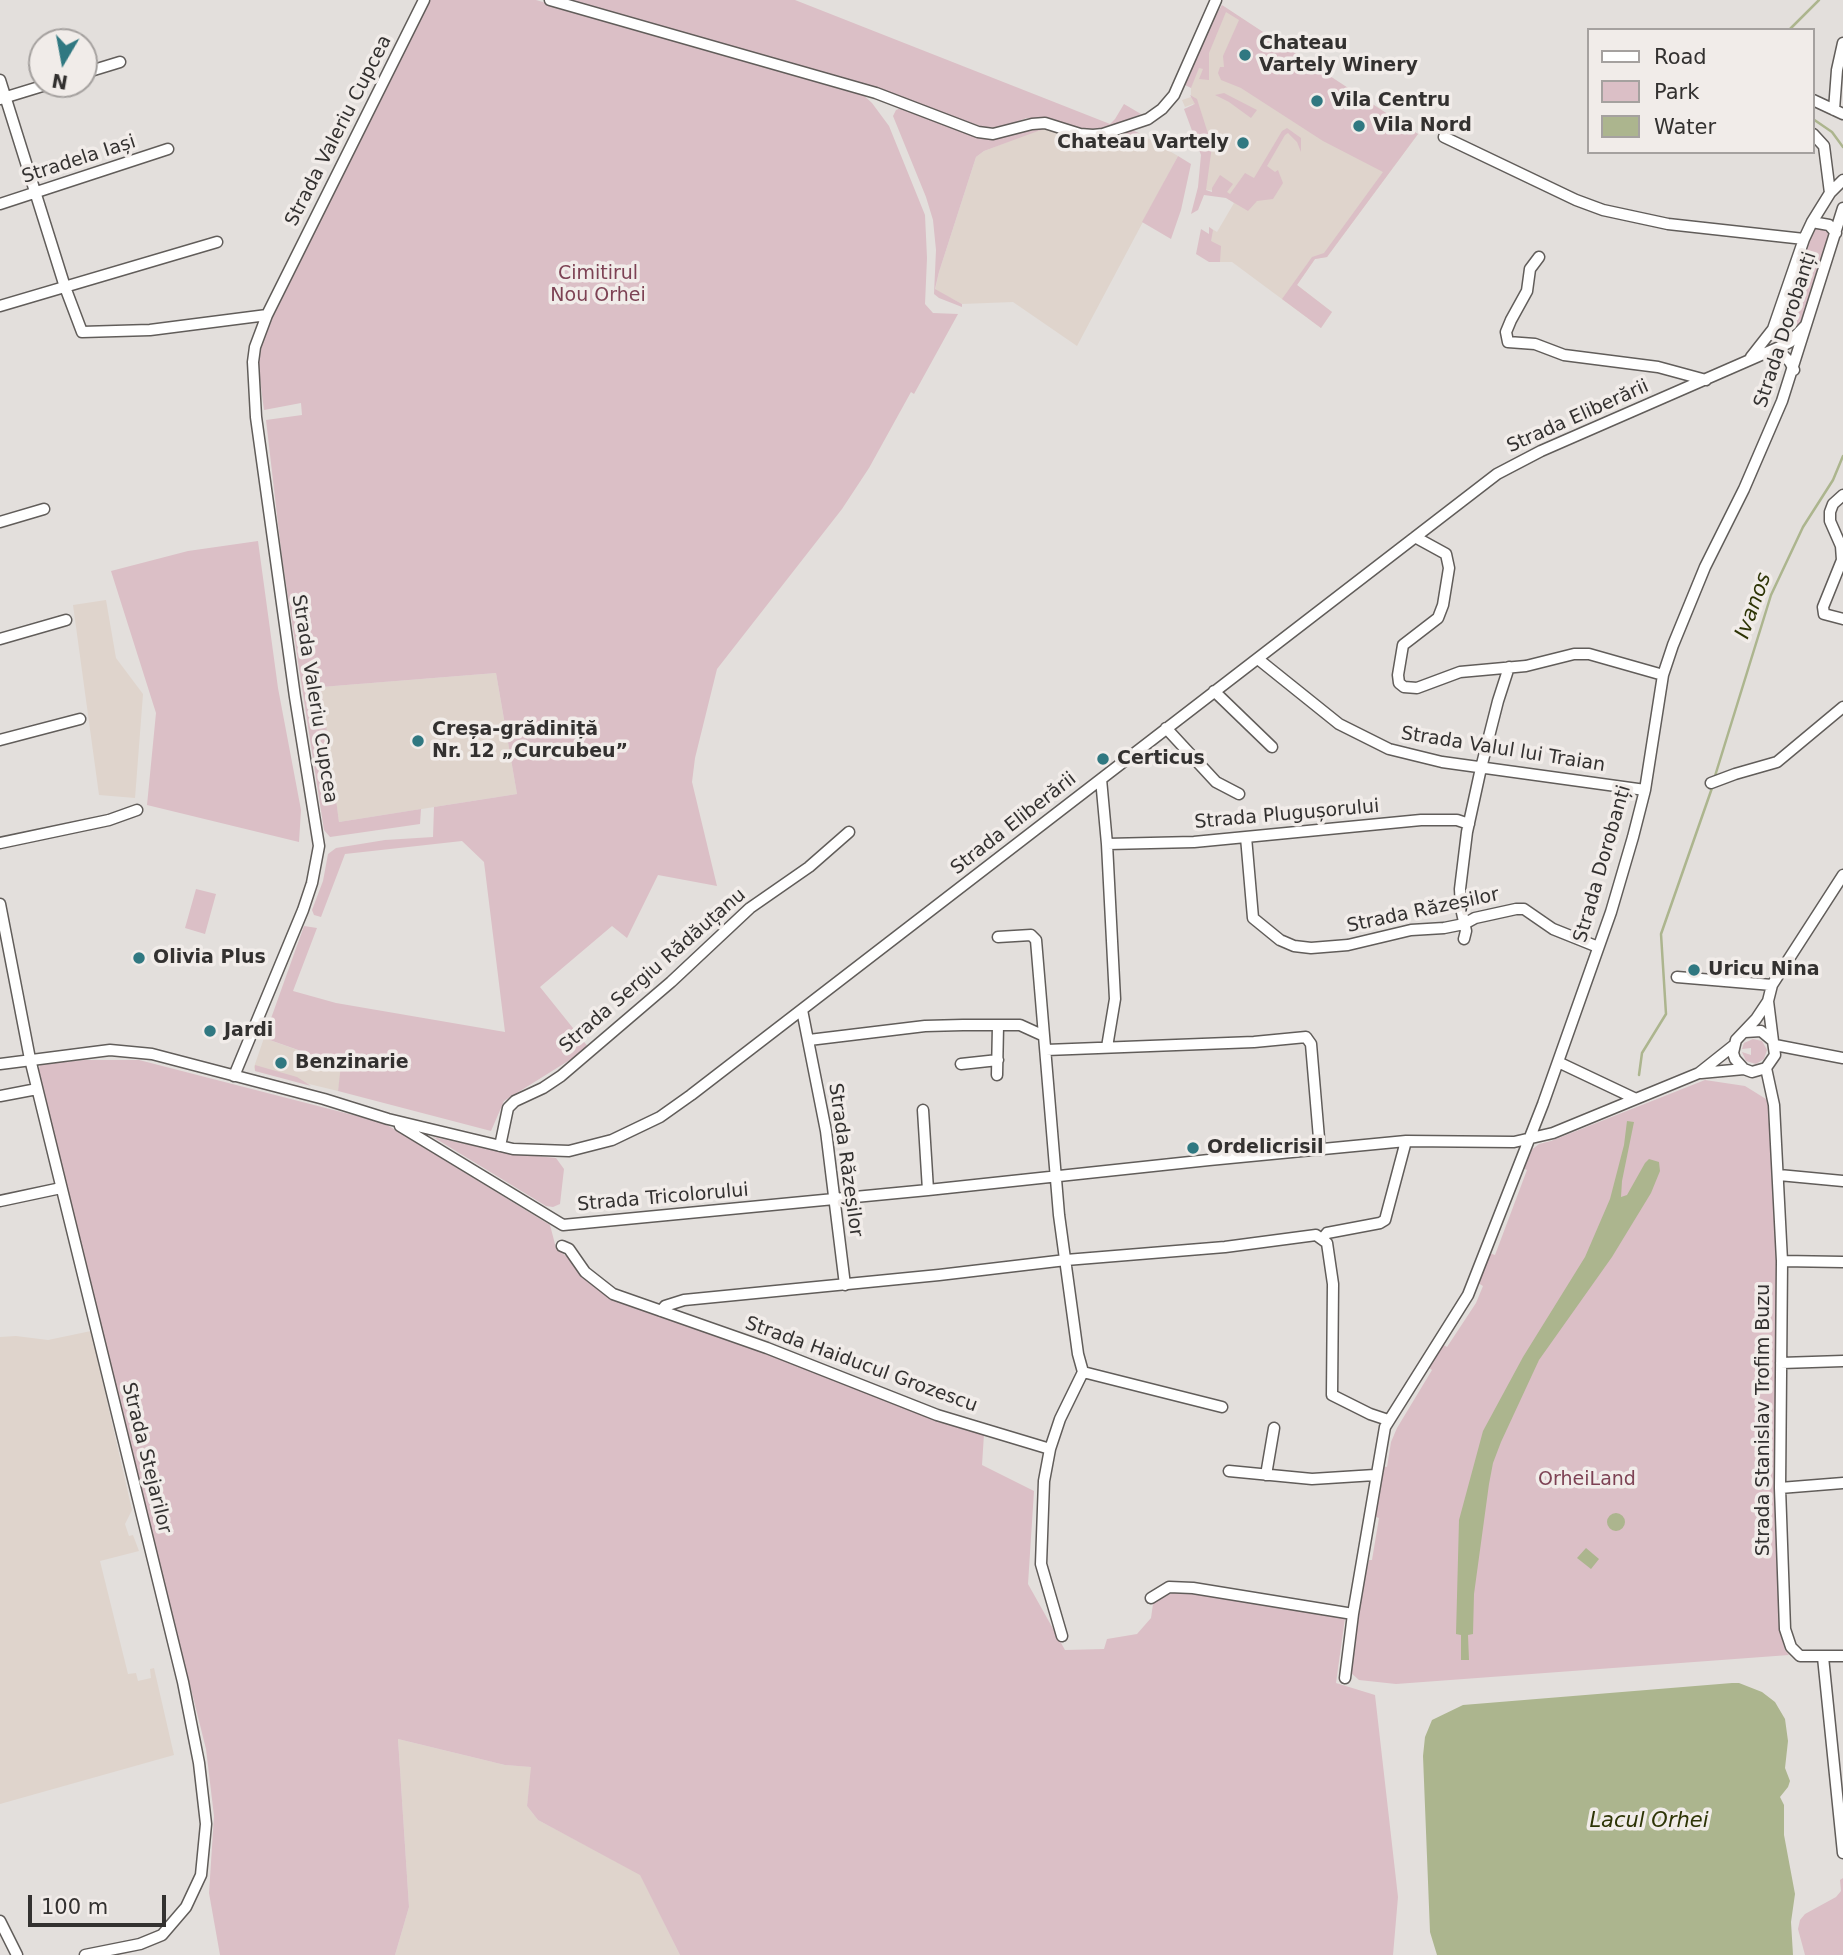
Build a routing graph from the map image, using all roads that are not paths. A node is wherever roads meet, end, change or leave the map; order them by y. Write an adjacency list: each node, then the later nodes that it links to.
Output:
1 (424, 0): 27 (street, Strada Valeriu Cupcea)
2 (550, 0): 3 (street)
3 (1216, 0)
4 (1843, 43): 11 (street)
5 (120, 62): 6 (street)
6 (98, 69)
7 (0, 80): 9 (street)
8 (28, 90): 9 (street)
9 (3, 98): 16 (street)
10 (1815, 101): 11 (street)
11 (1839, 112)
12 (1815, 136): 17 (street)
13 (1444, 138): 22 (street)
14 (168, 149): 16 (street, Stradela Iași)
15 (1843, 180): 17 (street, Strada Eliberării)
16 (35, 193): 18 (street, Stradela Iași); 25 (street)
17 (1830, 193): 20 (street, Strada Eliberării)
18 (0, 204)
19 (1843, 208): 21 (street, Strada Dorobanți)
20 (1812, 222): 21 (street); 22 (street, Strada Eliberării)
21 (1836, 233): 29 (street, Strada Dorobanți)
22 (1804, 239): 28 (street, Strada Eliberării)
23 (217, 242): 25 (street)
24 (1539, 257): 34 (street, Strada Eliberării)
25 (65, 287): 26 (street); 27 (street)
26 (0, 306)
27 (267, 315): 91 (street, Strada Valeriu Cupcea)
28 (1775, 325): 30 (street); 32 (street, Strada Eliberării)
29 (1806, 325): 30 (street, Strada Eliberării); 33 (street, Strada Dorobanți)
30 (1796, 336): 31 (street, Strada Eliberării)
31 (1767, 352): 32 (street, Strada Eliberării); 33 (street)
32 (1750, 359): 34 (street, Strada Eliberării)
33 (1794, 370): 44 (street, Strada Dorobanți)
34 (1706, 380): 38 (street, Strada Eliberării)
35 (1843, 495): 39 (street)
36 (44, 509): 37 (street)
37 (0, 522)
38 (1415, 537): 42 (street, Strada Eliberării); 43 (street)
39 (1843, 619)
40 (66, 620): 41 (street)
41 (0, 639)
42 (1258, 659): 45 (street, Strada Eliberării); 51 (street, Strada Valul lui Traian)
43 (1509, 667): 44 (street); 51 (street)
44 (1663, 675): 54 (street, Strada Dorobanți)
45 (1214, 691): 48 (street, Strada Eliberării); 50 (street)
46 (1843, 707): 53 (street)
47 (80, 719): 49 (street)
48 (1166, 728): 52 (street, Strada Eliberării); 55 (street)
49 (0, 740)
50 (1272, 747)
51 (1481, 768): 54 (street, Strada Valul lui Traian); 57 (street)
52 (1101, 779): 61 (street); 72 (street, Strada Eliberării)
53 (1711, 783)
54 (1645, 790): 68 (street, Strada Dorobanți)
55 (1239, 794)
56 (137, 810): 60 (street)
57 (1469, 824): 59 (street, Strada Plugușorului); 64 (street)
58 (849, 832): 99 (street, Strada Sergiu Rădăuțanu)
59 (1246, 837): 61 (street, Strada Plugușorului); 64 (street, Strada Răzeșilor)
60 (0, 843)
61 (1107, 844): 79 (street)
62 (1843, 875): 70 (street)
63 (0, 904): 67 (street, Strada Stejarilor)
64 (1464, 924): 66 (street); 68 (street, Strada Răzeșilor)
65 (998, 937): 75 (street)
66 (1464, 939)
67 (4, 943): 82 (street, Strada Stejarilor)
68 (1598, 947): 84 (street, Strada Dorobanți)
69 (1677, 977): 70 (street)
70 (1772, 985): 71 (street)
71 (1768, 1001): 74 (street); 77 (street)
72 (802, 1010): 76 (street, Strada Răzeșilor); 99 (street, Strada Eliberării)
73 (998, 1026): 75 (street); 76 (street); 83 (street)
74 (1745, 1032): 77 (street); 78 (street)
75 (1042, 1035): 80 (street)
76 (809, 1040): 106 (street, Strada Răzeșilor)
77 (1774, 1043): 81 (street); 87 (street)
78 (1734, 1046): 88 (street); 89 (street, Strada Tricolorului)
79 (1107, 1047): 80 (street); 100 (street)
80 (1046, 1050): 102 (street)
81 (1843, 1058)
82 (30, 1059): 85 (street); 91 (street); 92 (street, Strada Stejarilor)
83 (998, 1060): 86 (street); 90 (street)
84 (1558, 1062): 94 (street); 97 (street, Strada Dorobanți)
85 (0, 1064)
86 (961, 1064)
87 (1766, 1068): 88 (street); 101 (street, Strada Stanislav Trofim Buzu)
88 (1744, 1069): 89 (street, Strada Tricolorului)
89 (1699, 1073): 94 (street, Strada Tricolorului)
90 (998, 1074)
91 (234, 1076): 96 (street)
92 (37, 1089): 93 (street); 104 (street, Strada Stejarilor)
93 (0, 1096)
94 (1634, 1098): 97 (street, Strada Tricolorului)
95 (923, 1110): 105 (street)
96 (388, 1119): 99 (street, Strada Eliberării); 106 (street, Strada Tricolorului)
97 (1529, 1139): 98 (street, Strada Tricolorului); 119 (street, Strada Dorobanți)
98 (1406, 1141): 100 (street, Strada Tricolorului); 108 (street)
99 (500, 1146)
100 (1320, 1150): 102 (street, Strada Tricolorului)
101 (1779, 1175): 103 (street); 111 (street, Strada Stanislav Trofim Buzu)
102 (1056, 1176): 105 (street, Strada Tricolorului); 110 (street)
103 (1843, 1181)
104 (61, 1188): 107 (street); 136 (street, Strada Stejarilor)
105 (928, 1190): 106 (street, Strada Tricolorului)
106 (833, 1199): 113 (street, Strada Răzeșilor)
107 (0, 1201)
108 (1323, 1238): 110 (street, Strada Haiducul Grozescu); 119 (street)
109 (562, 1246): 114 (street, Strada Haiducul Grozescu)
110 (1066, 1259): 113 (street, Strada Haiducul Grozescu); 117 (street)
111 (1782, 1261): 112 (street); 116 (street, Strada Stanislav Trofim Buzu)
112 (1843, 1262)
113 (845, 1285): 114 (street, Strada Haiducul Grozescu)
114 (661, 1311): 121 (street, Strada Haiducul Grozescu)
115 (1843, 1361): 116 (street)
116 (1781, 1363): 126 (street, Strada Stanislav Trofim Buzu)
117 (1083, 1372): 118 (street); 121 (street)
118 (1222, 1407)
119 (1388, 1420): 124 (street, Strada Dorobanți)
120 (1274, 1428): 123 (street)
121 (1050, 1448): 129 (street)
122 (1228, 1471): 123 (street)
123 (1266, 1475): 124 (street)
124 (1375, 1475): 128 (street, Strada Dorobanți)
125 (1843, 1483): 126 (street)
126 (1780, 1488): 131 (street, Strada Stanislav Trofim Buzu)
127 (1151, 1598): 128 (street)
128 (1353, 1614): 132 (street, Strada Dorobanți)
129 (1062, 1636)
130 (1843, 1656): 131 (street)
131 (1823, 1657): 133 (street)
132 (1345, 1678)
133 (1843, 1853)
134 (0, 1921): 135 (street)
135 (17, 1955)
136 (85, 1955)

